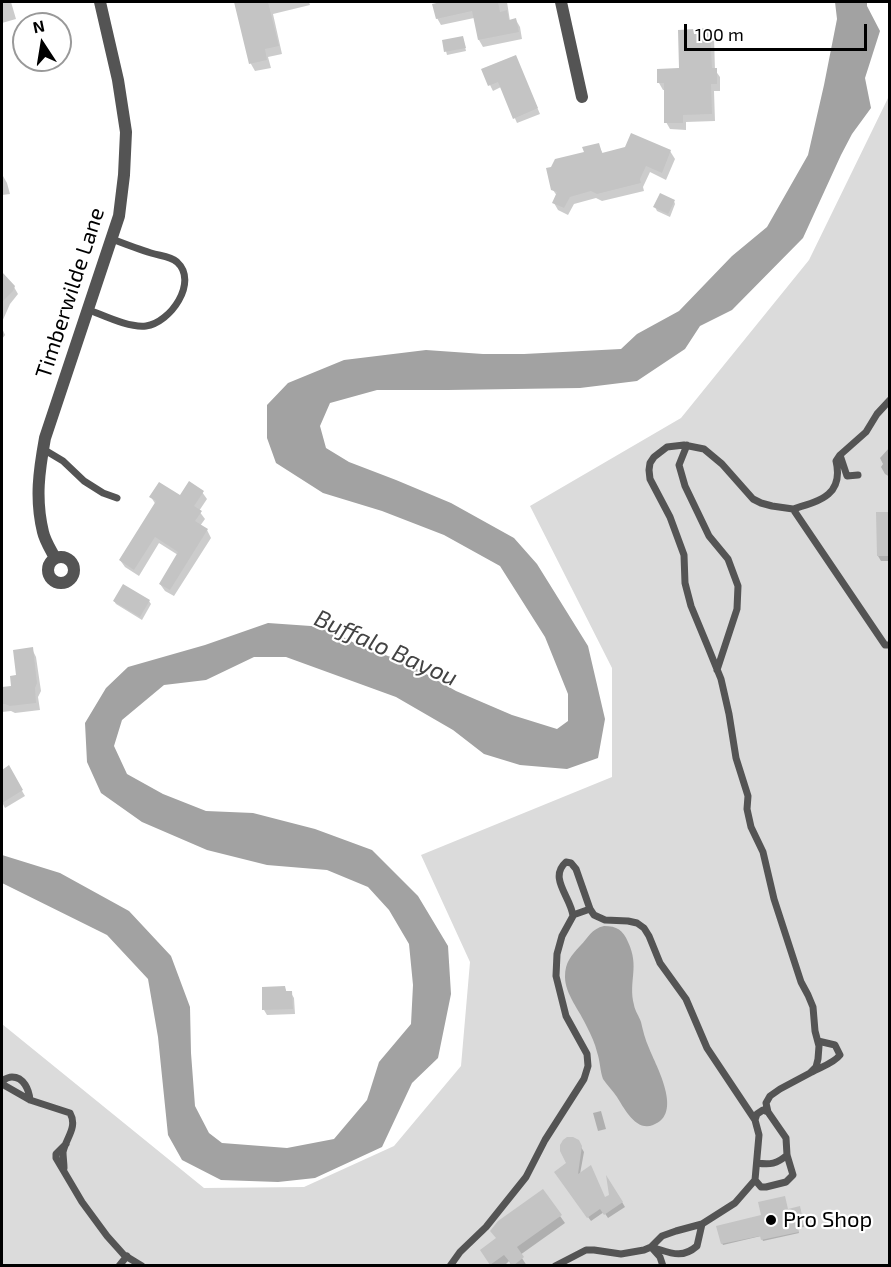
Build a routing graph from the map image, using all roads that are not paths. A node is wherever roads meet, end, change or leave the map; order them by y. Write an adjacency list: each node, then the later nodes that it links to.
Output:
1 (100, 2): 4 (street, Timberwilde Lane)
2 (561, 2): 3 (street)
3 (582, 97)
4 (112, 239): 5 (street, Timberwilde Lane); 5 (lane)
5 (88, 310): 8 (street, Timberwilde Lane)
6 (890, 400): 9 (lane)
7 (687, 445): 12 (lane); 15 (lane); 15 (lane)
8 (43, 449): 11 (lane); 13 (street, Timberwilde Lane)
9 (840, 455): 10 (lane); 12 (lane)
10 (858, 476)
11 (117, 498)
12 (793, 508): 14 (lane)
13 (55, 558)
14 (890, 645)
15 (717, 670): 18 (lane)
16 (591, 909): 17 (lane); 17 (lane); 23 (lane)
17 (573, 915): 32 (lane)
18 (818, 1041): 19 (lane); 19 (lane)
19 (810, 1073): 22 (lane)
20 (2, 1082): 21 (lane); 21 (lane)
21 (30, 1100): 29 (lane)
22 (768, 1112): 23 (lane); 24 (lane)
23 (755, 1120): 25 (lane)
24 (787, 1155): 25 (lane); 26 (lane)
25 (757, 1163): 26 (lane)
26 (755, 1180): 27 (lane)
27 (702, 1224): 28 (lane); 28 (lane)
28 (651, 1246): 33 (lane); 34 (lane)
29 (127, 1256): 30 (lane); 31 (lane)
30 (119, 1266)
31 (142, 1266)
32 (450, 1266)
33 (555, 1266)
34 (663, 1266)

